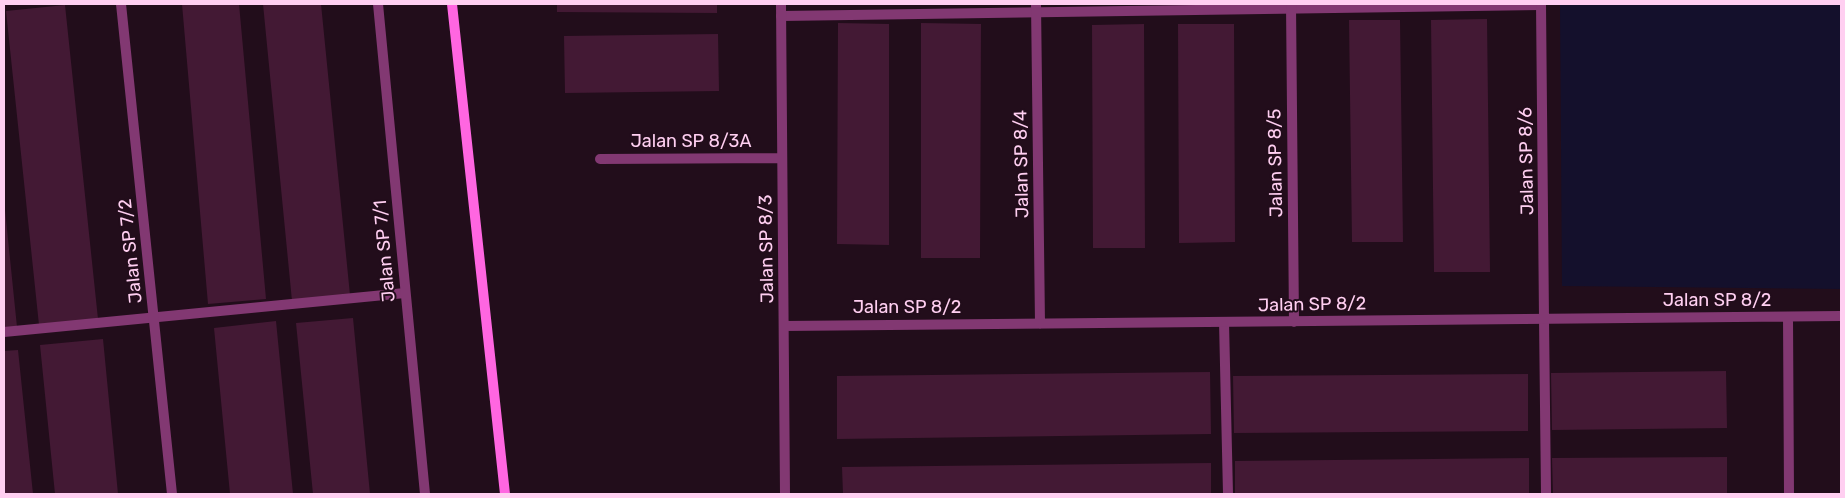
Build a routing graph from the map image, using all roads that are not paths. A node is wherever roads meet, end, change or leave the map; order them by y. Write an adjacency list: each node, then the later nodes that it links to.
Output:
1 (121, 4): 14 (street, Jalan SP 7/2)
2 (378, 4): 11 (street, Jalan SP 7/1)
3 (452, 4): 23 (street)
4 (780, 4): 8 (street, Jalan SP 8/3)
5 (1542, 4): 6 (street); 15 (street, Jalan SP 8/6)
6 (1291, 6): 7 (street); 17 (street, Jalan SP 8/5)
7 (1036, 8): 8 (street); 18 (street, Jalan SP 8/4)
8 (781, 16): 9 (street, Jalan SP 8/3)
9 (782, 158): 10 (street, Jalan SP 8/3A); 19 (street, Jalan SP 8/3)
10 (600, 159)
11 (406, 293): 14 (street); 22 (street, Jalan SP 7/1)
12 (1841, 316): 13 (street, Jalan SP 8/2)
13 (1788, 317): 15 (street, Jalan SP 8/2); 27 (street)
14 (154, 318): 20 (street); 21 (street, Jalan SP 7/2)
15 (1544, 319): 17 (street, Jalan SP 8/2); 26 (street, Jalan SP 8/6)
16 (1224, 322): 17 (street, Jalan SP 8/2); 18 (street, Jalan SP 8/2); 25 (street)
17 (1294, 322)
18 (1040, 324): 19 (street, Jalan SP 8/2)
19 (784, 326): 24 (street, Jalan SP 8/3)
20 (4, 332)
21 (172, 494)
22 (425, 494)
23 (505, 494)
24 (785, 494)
25 (1228, 494)
26 (1546, 494)
27 (1790, 494)

